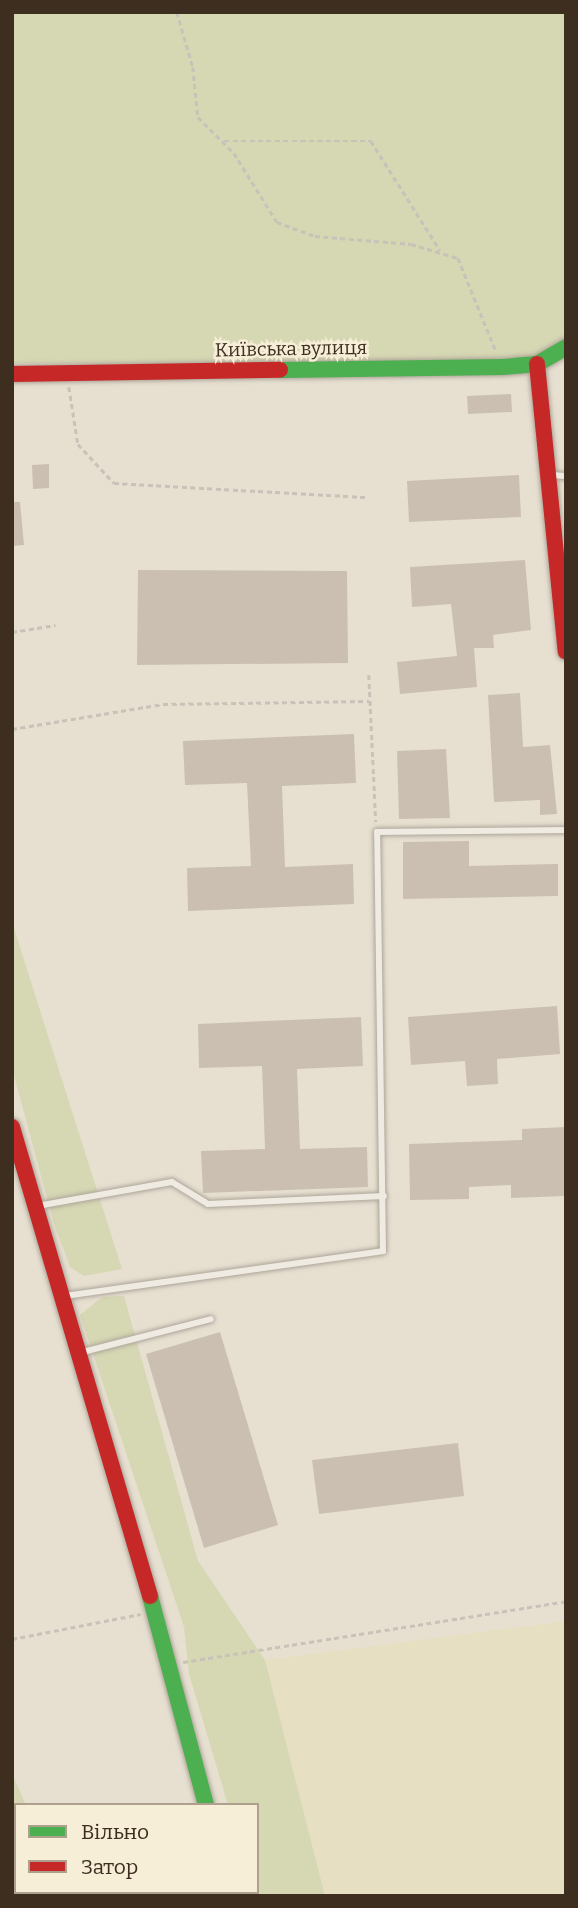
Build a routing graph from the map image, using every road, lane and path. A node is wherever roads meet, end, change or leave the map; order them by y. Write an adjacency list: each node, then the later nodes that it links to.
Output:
1 (177, 12): 2 (path)
2 (222, 141): 3 (path); 3 (path)
3 (440, 250): 6 (path)
4 (566, 347): 5 (street, Київська вулиця)
5 (537, 364): 6 (street, Київська вулиця); 9 (street)
6 (503, 366): 7 (street, Київська вулиця)
7 (68, 373): 8 (street, Київська вулиця); 10 (path)
8 (12, 374)
9 (558, 475): 13 (street)
10 (368, 497)
11 (55, 625): 12 (path)
12 (12, 632)
13 (566, 652)
14 (369, 675): 15 (path)
15 (369, 701): 16 (path); 18 (path)
16 (12, 729)
17 (566, 830): 18 (lane)
18 (377, 832): 20 (lane)
19 (12, 1127): 21 (street)
20 (384, 1196): 21 (lane); 22 (lane)
21 (35, 1207): 22 (street)
22 (60, 1296): 24 (street)
23 (211, 1319): 24 (lane)
24 (77, 1353): 26 (street)
25 (566, 1601): 28 (path)
26 (154, 1611): 27 (path); 28 (street)
27 (12, 1639)
28 (172, 1672): 29 (street)
29 (205, 1803)

